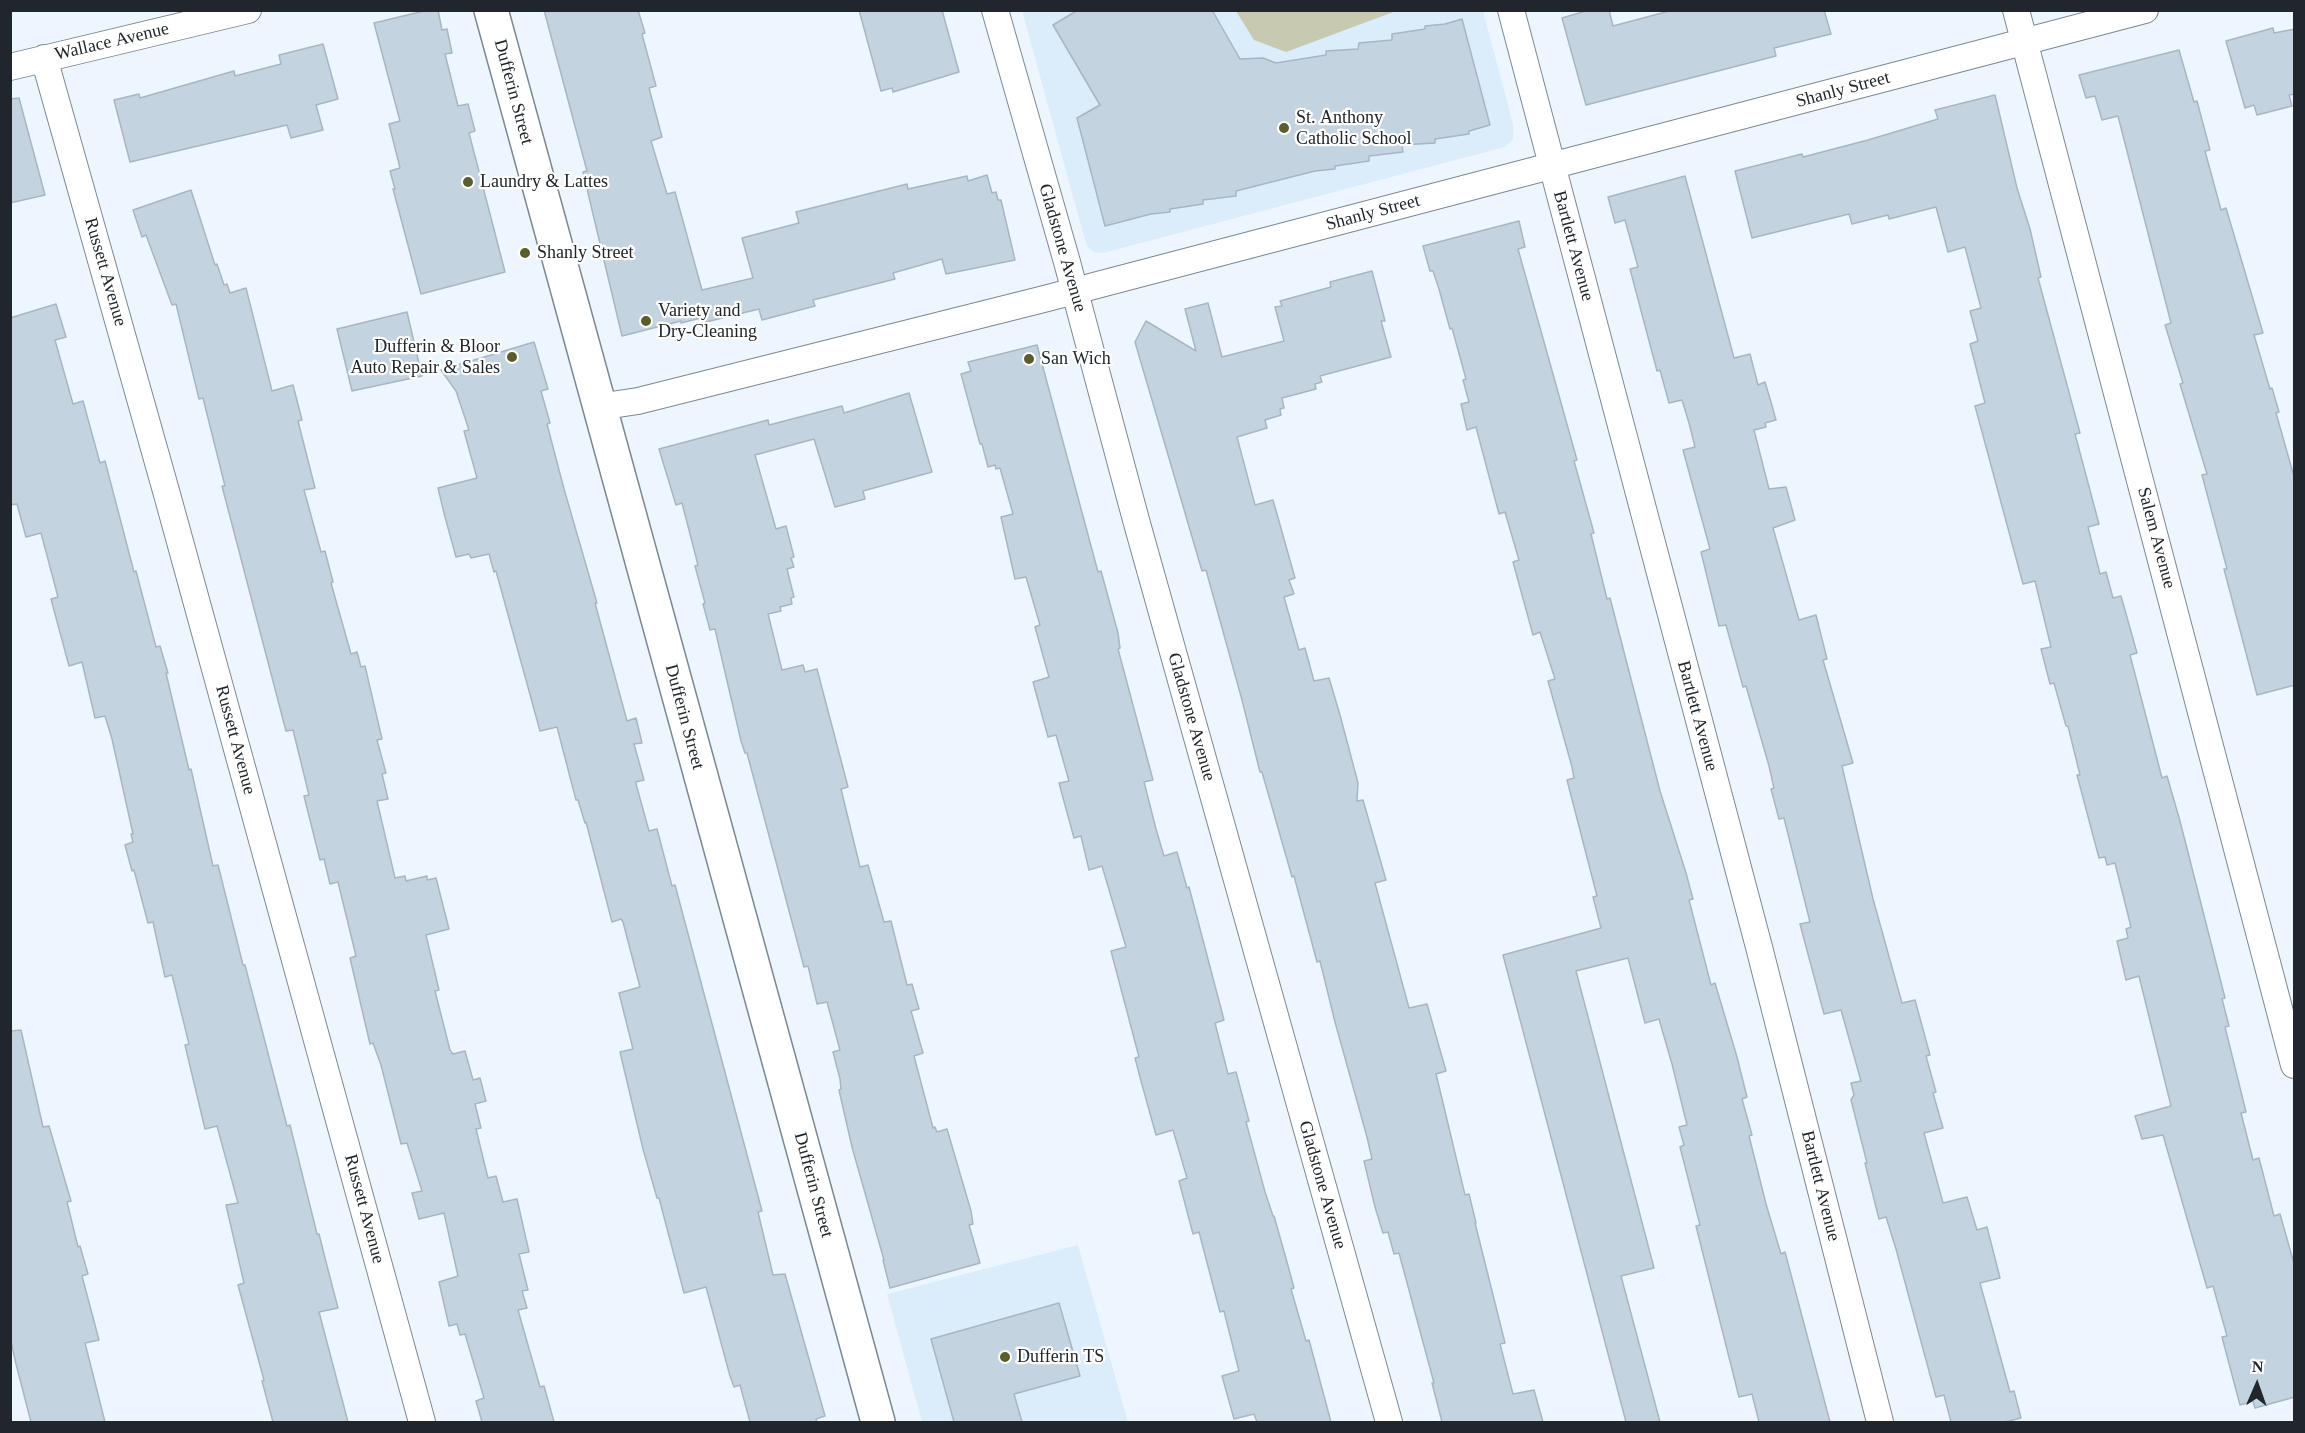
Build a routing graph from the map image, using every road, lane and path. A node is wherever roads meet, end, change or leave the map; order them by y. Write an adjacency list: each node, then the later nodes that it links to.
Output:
1 (248, 10): 8 (street, Wallace Avenue)
2 (491, 10): 12 (main road, Dufferin Street)
3 (996, 10): 11 (street, Gladstone Avenue)
4 (1511, 10): 10 (street, Bartlett Avenue)
5 (2016, 10): 7 (street, Salem Avenue)
6 (2145, 10): 7 (street, Shanly Street)
7 (2025, 42): 10 (street, Shanly Street); 13 (street, Salem Avenue)
8 (44, 58): 9 (street, Wallace Avenue); 14 (street, Russett Avenue)
9 (10, 67)
10 (1551, 166): 11 (street, Shanly Street); 17 (street, Bartlett Avenue)
11 (1074, 291): 12 (street, Shanly Street); 16 (street, Gladstone Avenue)
12 (598, 406): 15 (main road, Dufferin Street)
13 (2295, 1065)
14 (423, 1422)
15 (878, 1422)
16 (1389, 1422)
17 (1880, 1422)

